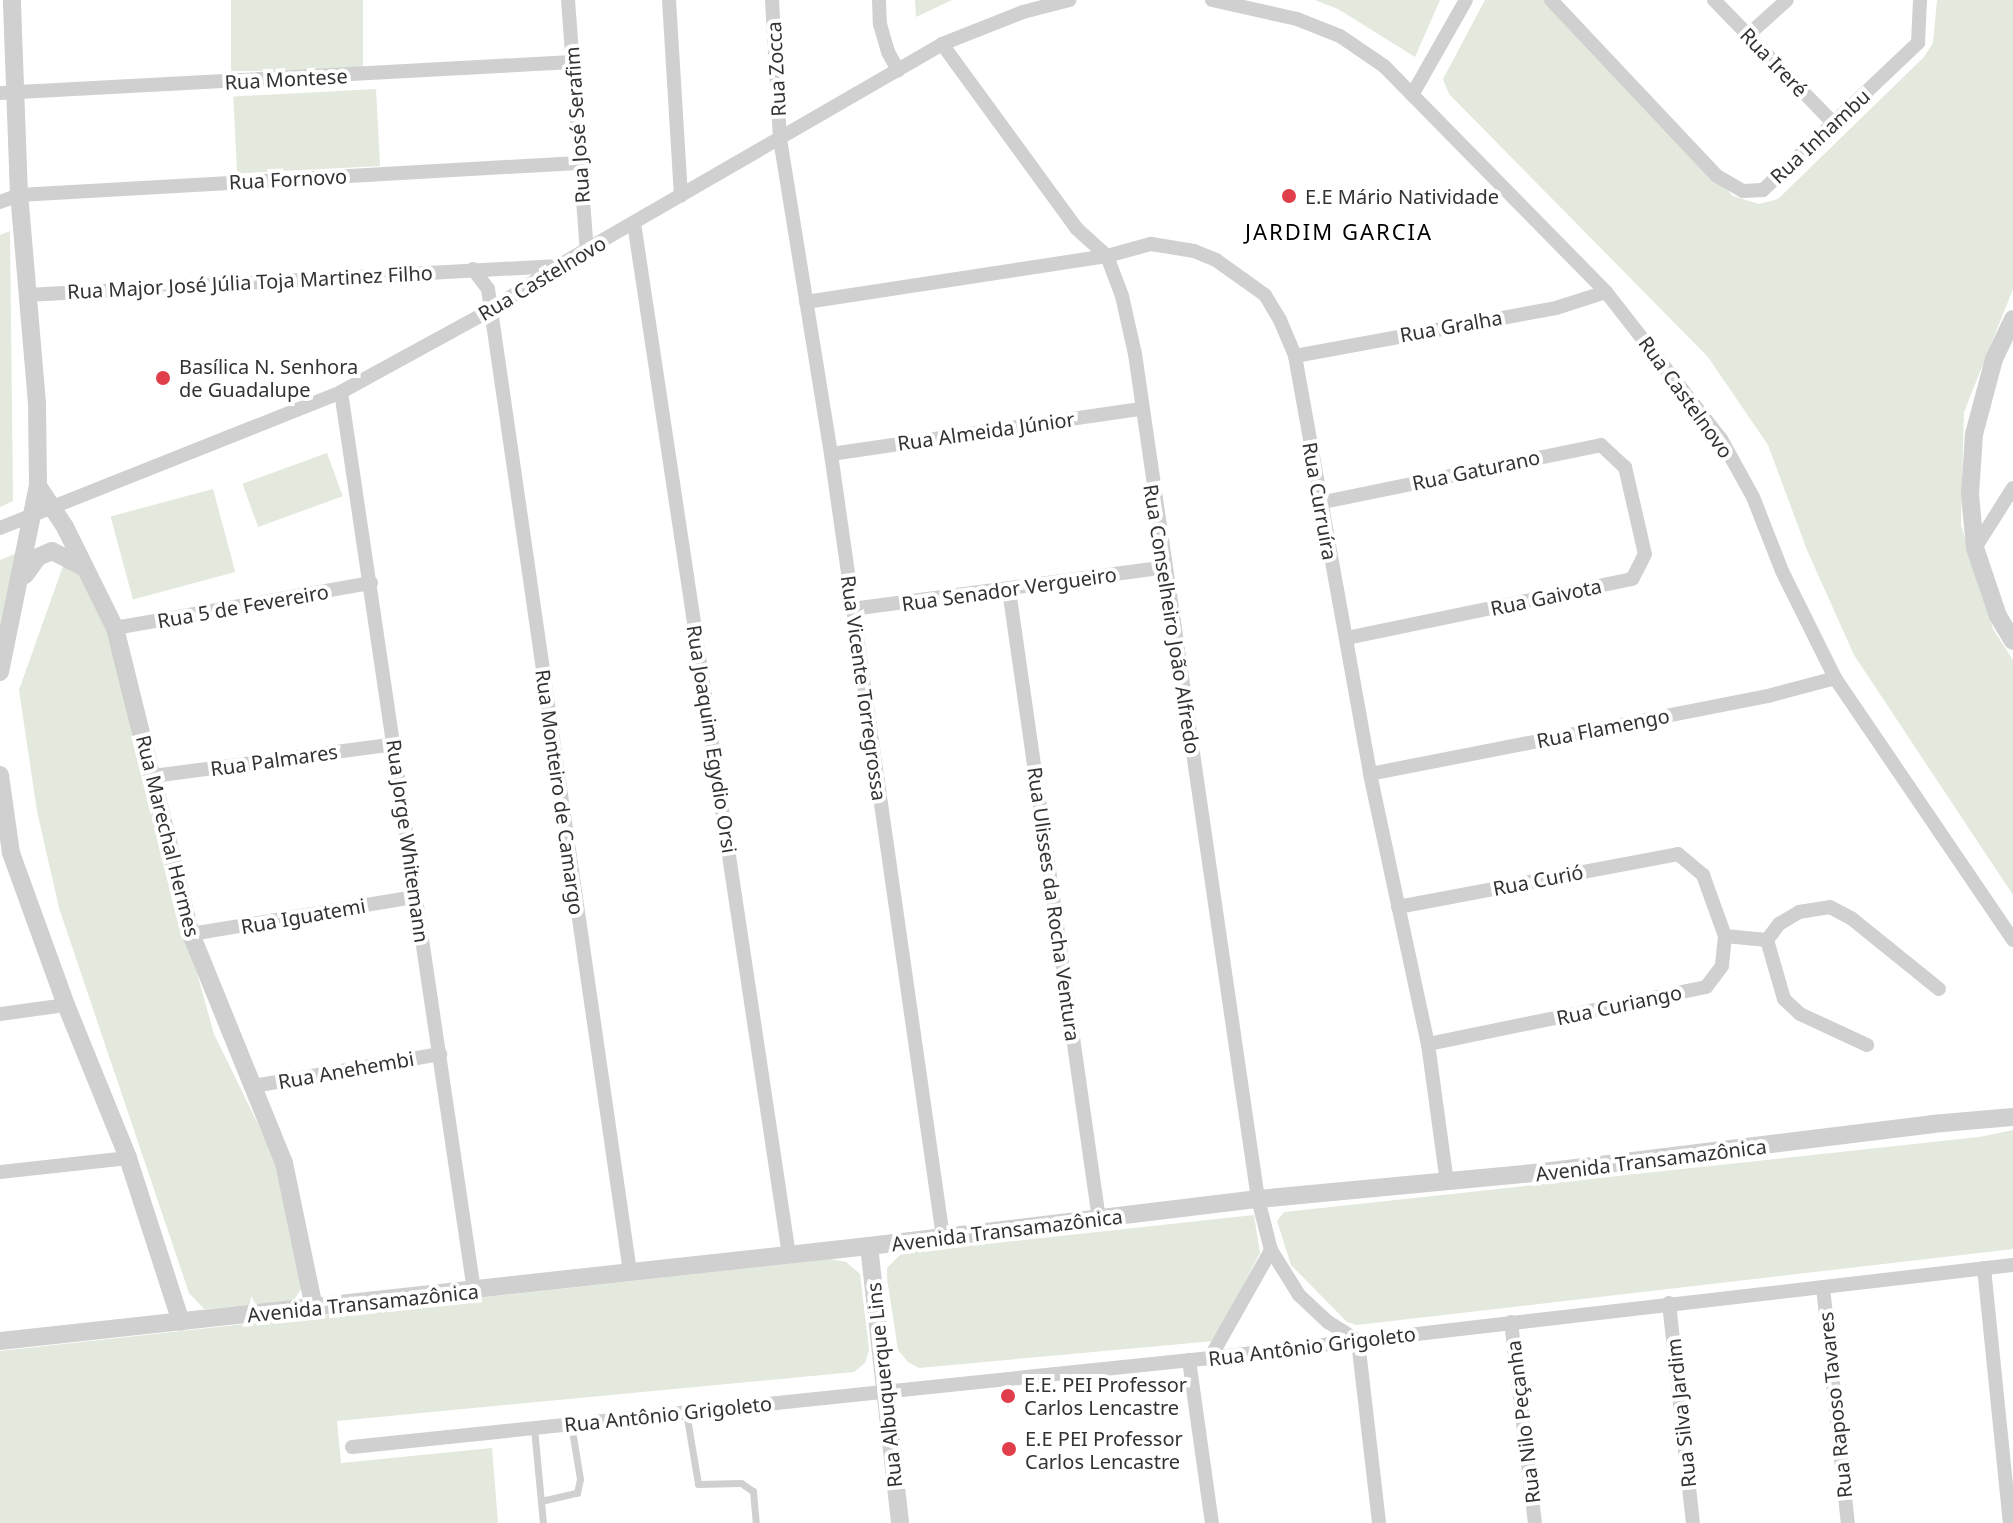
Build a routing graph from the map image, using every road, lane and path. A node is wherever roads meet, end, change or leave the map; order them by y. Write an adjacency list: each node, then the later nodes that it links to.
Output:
1 (12, 0): 17 (street)
2 (568, 0): 15 (street, Rua José Serafim)
3 (669, 0): 23 (street)
4 (772, 0): 20 (street, Rua Zocca)
5 (879, 0): 16 (street)
6 (1069, 0): 14 (street, Rua Castelnovo)
7 (1212, 0): 18 (street, Rua Castelnovo)
8 (1466, 0): 18 (street)
9 (1551, 0): 19 (street, Rua Inhambu)
10 (1714, 0): 13 (street, Rua Ireré)
11 (1787, 0): 13 (street)
12 (1920, 0): 19 (street, Rua Inhambu)
13 (1748, 35): 19 (street, Rua Ireré)
14 (942, 44): 16 (street, Rua Castelnovo); 27 (street)
15 (572, 62): 17 (street, Rua Montese); 21 (street, Rua José Serafim)
16 (898, 70): 20 (street, Rua Castelnovo)
17 (8, 93): 22 (street)
18 (1412, 95): 30 (street, Rua Castelnovo)
19 (1834, 124)
20 (780, 139): 23 (street, Rua Castelnovo); 32 (street, Rua Vicente Torregrossa)
21 (578, 163): 22 (street, Rua Fornovo); 26 (street, Rua José Serafim)
22 (19, 195): 24 (street, Rua Fornovo); 31 (street)
23 (681, 196): 25 (street, Rua Castelnovo)
24 (0, 202)
25 (634, 223): 26 (street, Rua Castelnovo); 85 (street, Rua Joaquim Egydio Orsi)
26 (587, 250): 28 (street, Rua Castelnovo)
27 (1107, 256): 32 (street, Rua Curruíra); 35 (street, Rua Curruíra); 37 (street, Rua Conselheiro João Alfredo)
28 (558, 266): 29 (street, Rua Major José Júlia Toja Martinez Filho); 33 (street, Rua Castelnovo)
29 (473, 269): 31 (street, Rua Major José Júlia Toja Martinez Filho); 33 (street)
30 (1606, 292): 35 (street, Rua Gralha); 57 (street, Rua Castelnovo)
31 (27, 295): 40 (street)
32 (806, 302): 38 (street, Rua Vicente Torregrossa)
33 (489, 311): 36 (street, Rua Castelnovo); 88 (street, Rua Monteiro de Camargo)
34 (2013, 319): 46 (street)
35 (1295, 356): 42 (street, Rua Curruíra)
36 (341, 392): 43 (street, Rua Castelnovo); 50 (street, Rua Jorge Whitemann)
37 (1141, 409): 38 (street, Rua Almeida Júnior); 48 (street, Rua Conselheiro João Alfredo)
38 (831, 454): 52 (street, Rua Vicente Torregrossa)
39 (1625, 467): 42 (street, Rua Gaturano); 54 (street, Rua Gaivota)
40 (38, 486): 43 (street, Rua Marechal Hermes); 44 (street)
41 (2013, 488): 46 (street)
42 (1319, 503): 54 (street, Rua Curruíra)
43 (53, 506): 44 (street, Rua Castelnovo); 47 (street, Rua Marechal Hermes)
44 (35, 512): 45 (street, Rua Castelnovo); 49 (street)
45 (0, 528)
46 (1975, 548): 55 (street)
47 (83, 567): 49 (street); 53 (street, Rua Marechal Hermes)
48 (1165, 567): 51 (street, Rua Senador Vergueiro); 80 (street, Rua Conselheiro João Alfredo)
49 (19, 583): 56 (street)
50 (371, 583): 53 (street, Rua 5 de Fevereiro); 58 (street, Rua Jorge Whitemann)
51 (1009, 590): 52 (street, Rua Senador Vergueiro); 81 (street, Rua Ulisses da Rocha Ventura)
52 (852, 609): 82 (street, Rua Vicente Torregrossa)
53 (115, 628): 61 (street, Rua Marechal Hermes)
54 (1346, 638): 59 (street, Rua Curruíra)
55 (2013, 641)
56 (0, 672)
57 (1835, 678): 59 (street, Rua Flamengo); 68 (street, Rua Castelnovo)
58 (395, 744): 61 (street, Rua Palmares); 63 (street, Rua Jorge Whitemann)
59 (1370, 774): 64 (street, Rua Curruíra)
60 (0, 775): 62 (street)
61 (153, 776): 65 (street, Rua Marechal Hermes)
62 (5, 854): 70 (street)
63 (415, 897): 65 (street, Rua Iguatemi); 74 (street, Rua Jorge Whitemann)
64 (1398, 907): 66 (street, Rua Curió); 72 (street, Rua Curruíra)
65 (191, 934): 75 (street, Rua Marechal Hermes)
66 (1725, 936): 67 (street); 72 (street, Rua Curiango)
67 (1767, 940): 69 (street); 73 (street)
68 (2013, 940)
69 (1939, 989)
70 (66, 1005): 71 (street); 77 (street)
71 (0, 1014)
72 (1428, 1044): 79 (street, Rua Curruíra)
73 (1867, 1045)
74 (440, 1054): 75 (street, Rua Anehembi); 90 (street, Rua Jorge Whitemann)
75 (253, 1086): 92 (street, Rua Marechal Hermes)
76 (2013, 1117): 79 (street, Avenida Transamazônica)
77 (128, 1158): 78 (street); 93 (street)
78 (0, 1172)
79 (1447, 1182): 80 (street, Avenida Transamazônica)
80 (1258, 1199): 81 (street, Avenida Transamazônica); 84 (street, Rua Conselheiro João Alfredo)
81 (1099, 1219): 82 (street, Avenida Transamazônica)
82 (943, 1237): 83 (street, Avenida Transamazônica)
83 (869, 1246): 85 (street, Avenida Transamazônica); 99 (street, Rua Albuquerque Lins)
84 (1271, 1250): 96 (street, Rua Conselheiro João Alfredo); 97 (street)
85 (789, 1255): 88 (street, Avenida Transamazônica)
86 (2013, 1265): 87 (street, Rua Antônio Grigoleto)
87 (1984, 1268): 89 (street, Rua Antônio Grigoleto); 103 (street)
88 (630, 1272): 90 (street, Avenida Transamazônica)
89 (1823, 1287): 91 (street, Rua Antônio Grigoleto); 113 (street, Rua Raposo Tavares)
90 (474, 1290): 92 (street, Avenida Transamazônica)
91 (1669, 1303): 94 (street, Rua Antônio Grigoleto); 112 (street, Rua Silva Jardim)
92 (314, 1308): 93 (street, Avenida Transamazônica)
93 (181, 1322): 95 (street, Avenida Transamazônica)
94 (1511, 1322): 96 (street, Rua Antônio Grigoleto); 111 (street, Rua Nilo Peçanha)
95 (0, 1341)
96 (1358, 1341): 97 (street, Rua Antônio Grigoleto); 110 (street)
97 (1210, 1358): 98 (street, Rua Antônio Grigoleto)
98 (1189, 1360): 99 (street, Rua Antônio Grigoleto); 109 (street)
99 (884, 1392): 100 (street, Rua Antônio Grigoleto); 108 (street, Rua Albuquerque Lins)
100 (686, 1412): 101 (street, Rua Antônio Grigoleto); 107 (lane)
101 (571, 1424): 102 (street, Rua Antônio Grigoleto); 105 (lane)
102 (534, 1428): 104 (street, Rua Antônio Grigoleto); 105 (lane)
103 (2007, 1434): 114 (street)
104 (352, 1447)
105 (541, 1501): 106 (lane)
106 (543, 1523)
107 (756, 1523)
108 (900, 1523)
109 (1212, 1523)
110 (1379, 1523)
111 (1535, 1523)
112 (1693, 1523)
113 (1848, 1523)
114 (2010, 1523)

